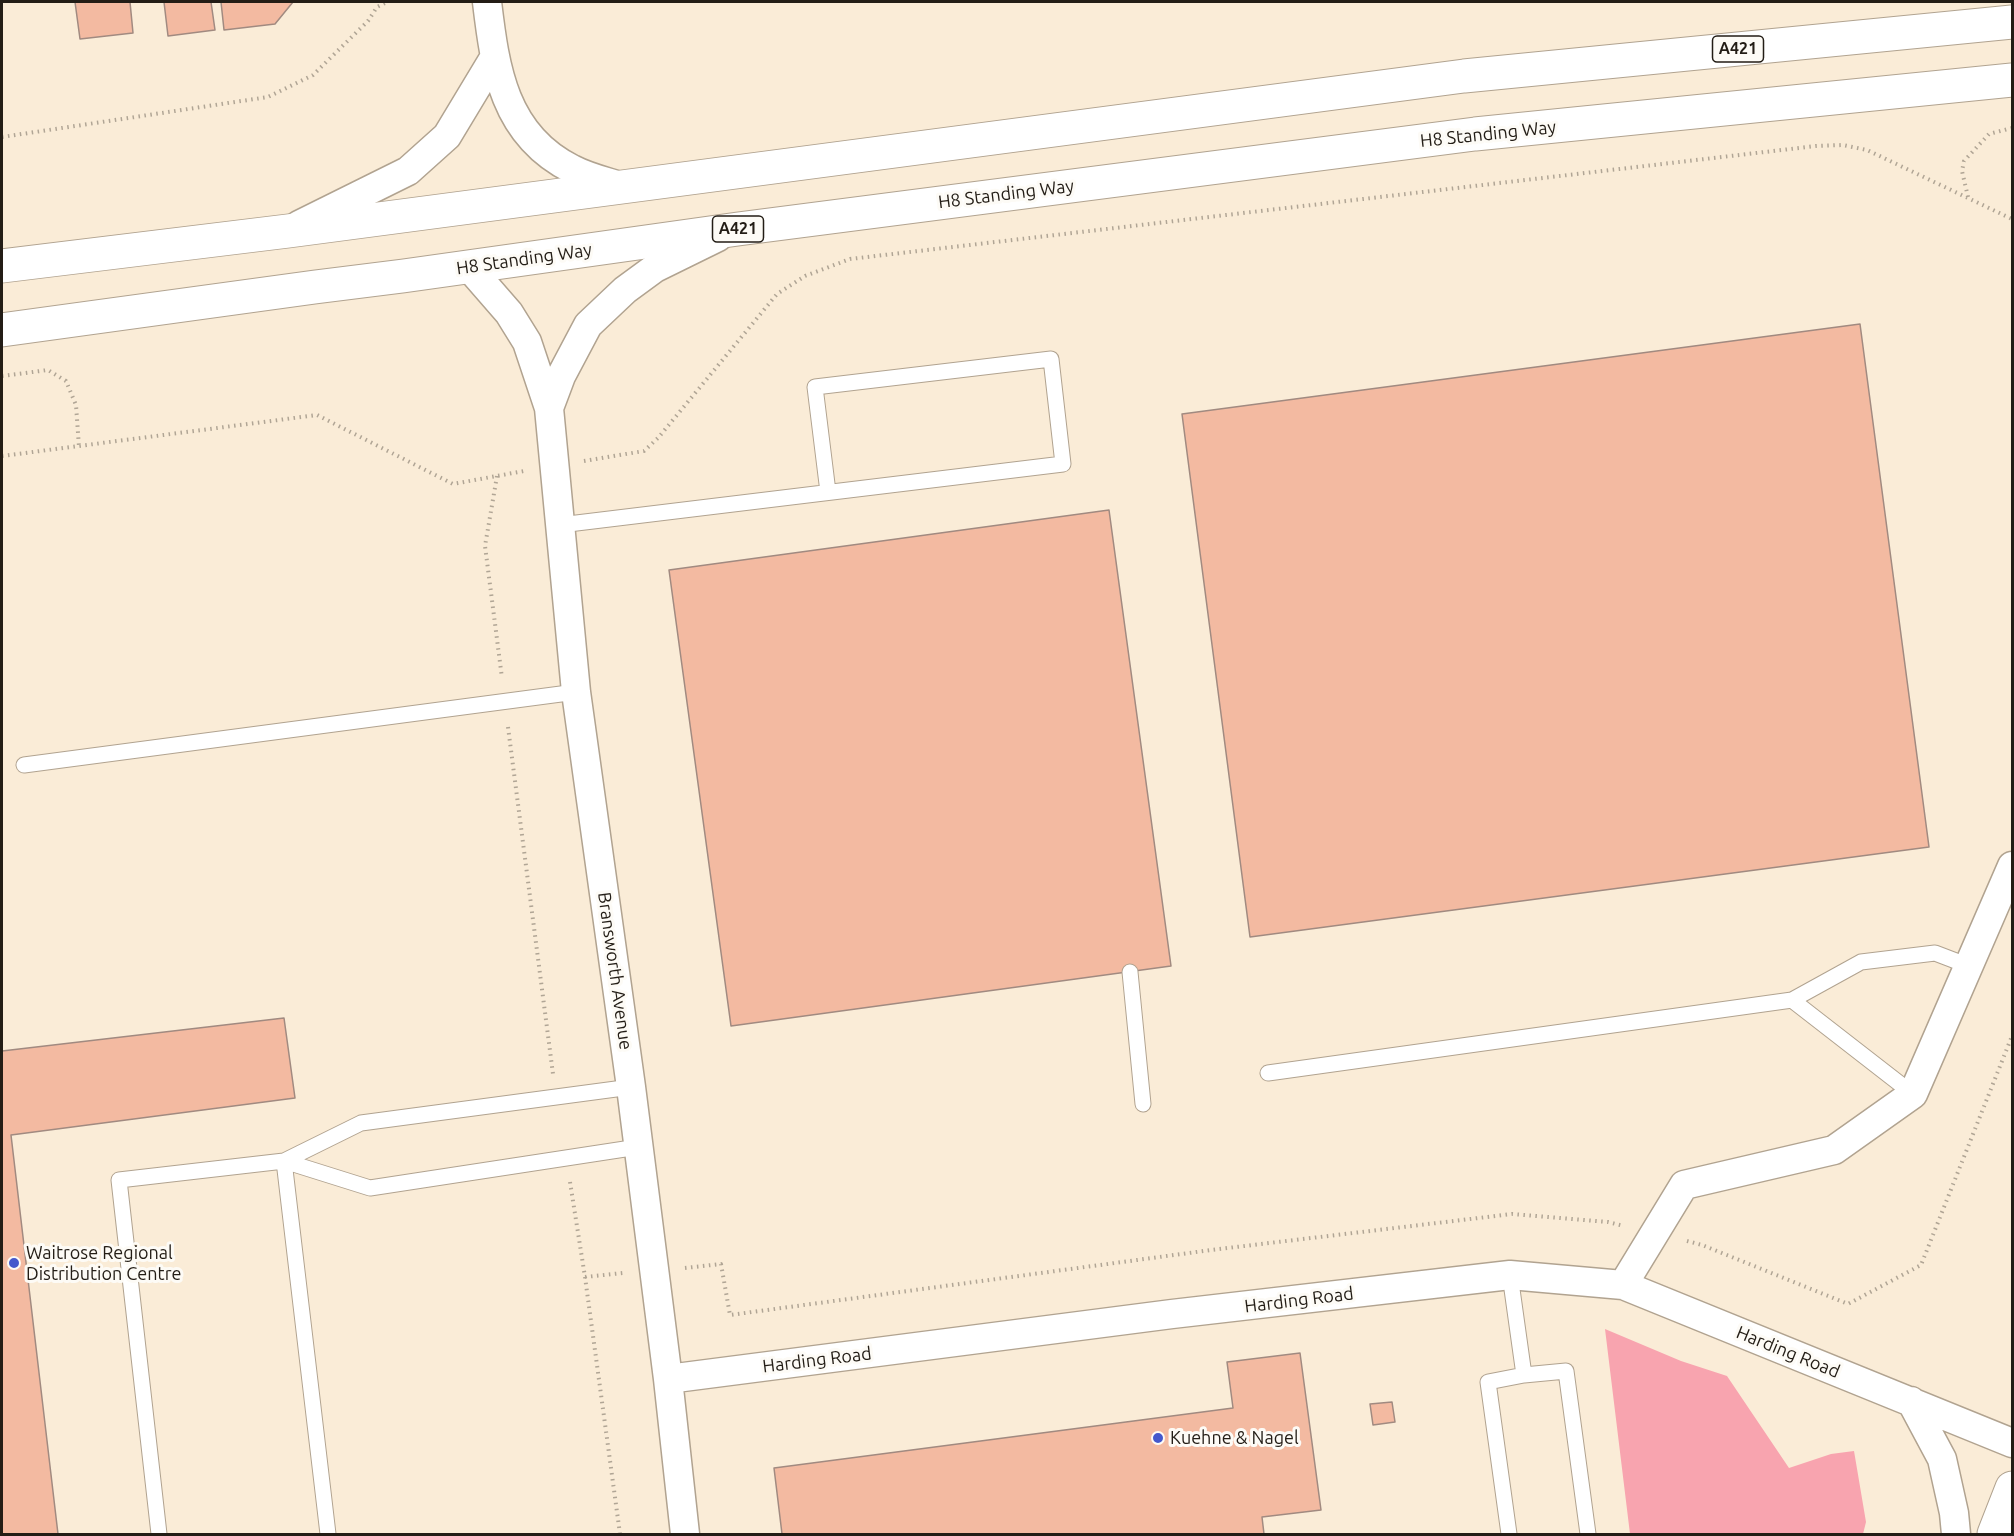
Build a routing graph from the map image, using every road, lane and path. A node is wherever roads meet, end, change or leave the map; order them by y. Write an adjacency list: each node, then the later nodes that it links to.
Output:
1 (387, 2): 7 (path)
2 (487, 2): 4 (street)
3 (2013, 22): 8 (main road, A421)
4 (494, 58): 8 (street); 12 (street)
5 (2013, 80): 11 (main road, H8 Standing Way / A421)
6 (2013, 128): 9 (path)
7 (2, 138)
8 (620, 186): 12 (main road, A421)
9 (1968, 197): 10 (path); 20 (path)
10 (2013, 219)
11 (738, 229): 14 (main road, H8 Standing Way / A421); 17 (street, Bransworth Avenue)
12 (288, 231): 13 (main road, A421)
13 (2, 266)
14 (470, 267): 15 (main road, H8 Standing Way / A421); 17 (street, Bransworth Avenue)
15 (2, 330)
16 (2, 376): 18 (path)
17 (549, 408): 20 (street, Bransworth Avenue)
18 (79, 447): 19 (path); 21 (path)
19 (2, 456)
20 (553, 466): 21 (path); 23 (street, Bransworth Avenue)
21 (497, 476): 25 (path)
22 (828, 492): 22 (lane); 23 (lane)
23 (560, 525): 24 (street, Bransworth Avenue)
24 (576, 692): 25 (lane); 33 (street, Bransworth Avenue)
25 (505, 702): 26 (lane); 35 (path)
26 (24, 765)
27 (2013, 866): 28 (street)
28 (1969, 966): 30 (lane); 34 (street)
29 (1130, 972): 36 (lane)
30 (1792, 1000): 32 (lane); 34 (lane)
31 (2013, 1036): 40 (path)
32 (1268, 1073)
33 (631, 1087): 35 (lane); 37 (street, Bransworth Avenue)
34 (1913, 1094): 40 (street)
35 (556, 1098): 39 (lane)
36 (1143, 1104)
37 (638, 1147): 38 (lane); 45 (street, Bransworth Avenue)
38 (566, 1158): 39 (lane); 52 (path)
39 (284, 1161): 50 (lane); 51 (lane)
40 (1655, 1233): 42 (street); 43 (path)
41 (1510, 1275): 42 (street, Harding Road); 44 (lane); 45 (street, Harding Road)
42 (1623, 1285): 46 (street, Harding Road)
43 (730, 1315)
44 (1524, 1375): 54 (lane); 55 (lane)
45 (668, 1379): 53 (street, Bransworth Avenue)
46 (1911, 1401): 47 (street, Harding Road); 56 (street)
47 (2013, 1443)
48 (2012, 1488): 49 (street); 57 (main road)
49 (2013, 1496)
50 (159, 1534)
51 (328, 1534)
52 (620, 1534)
53 (685, 1534)
54 (1509, 1534)
55 (1588, 1534)
56 (1956, 1534)
57 (1994, 1534)

